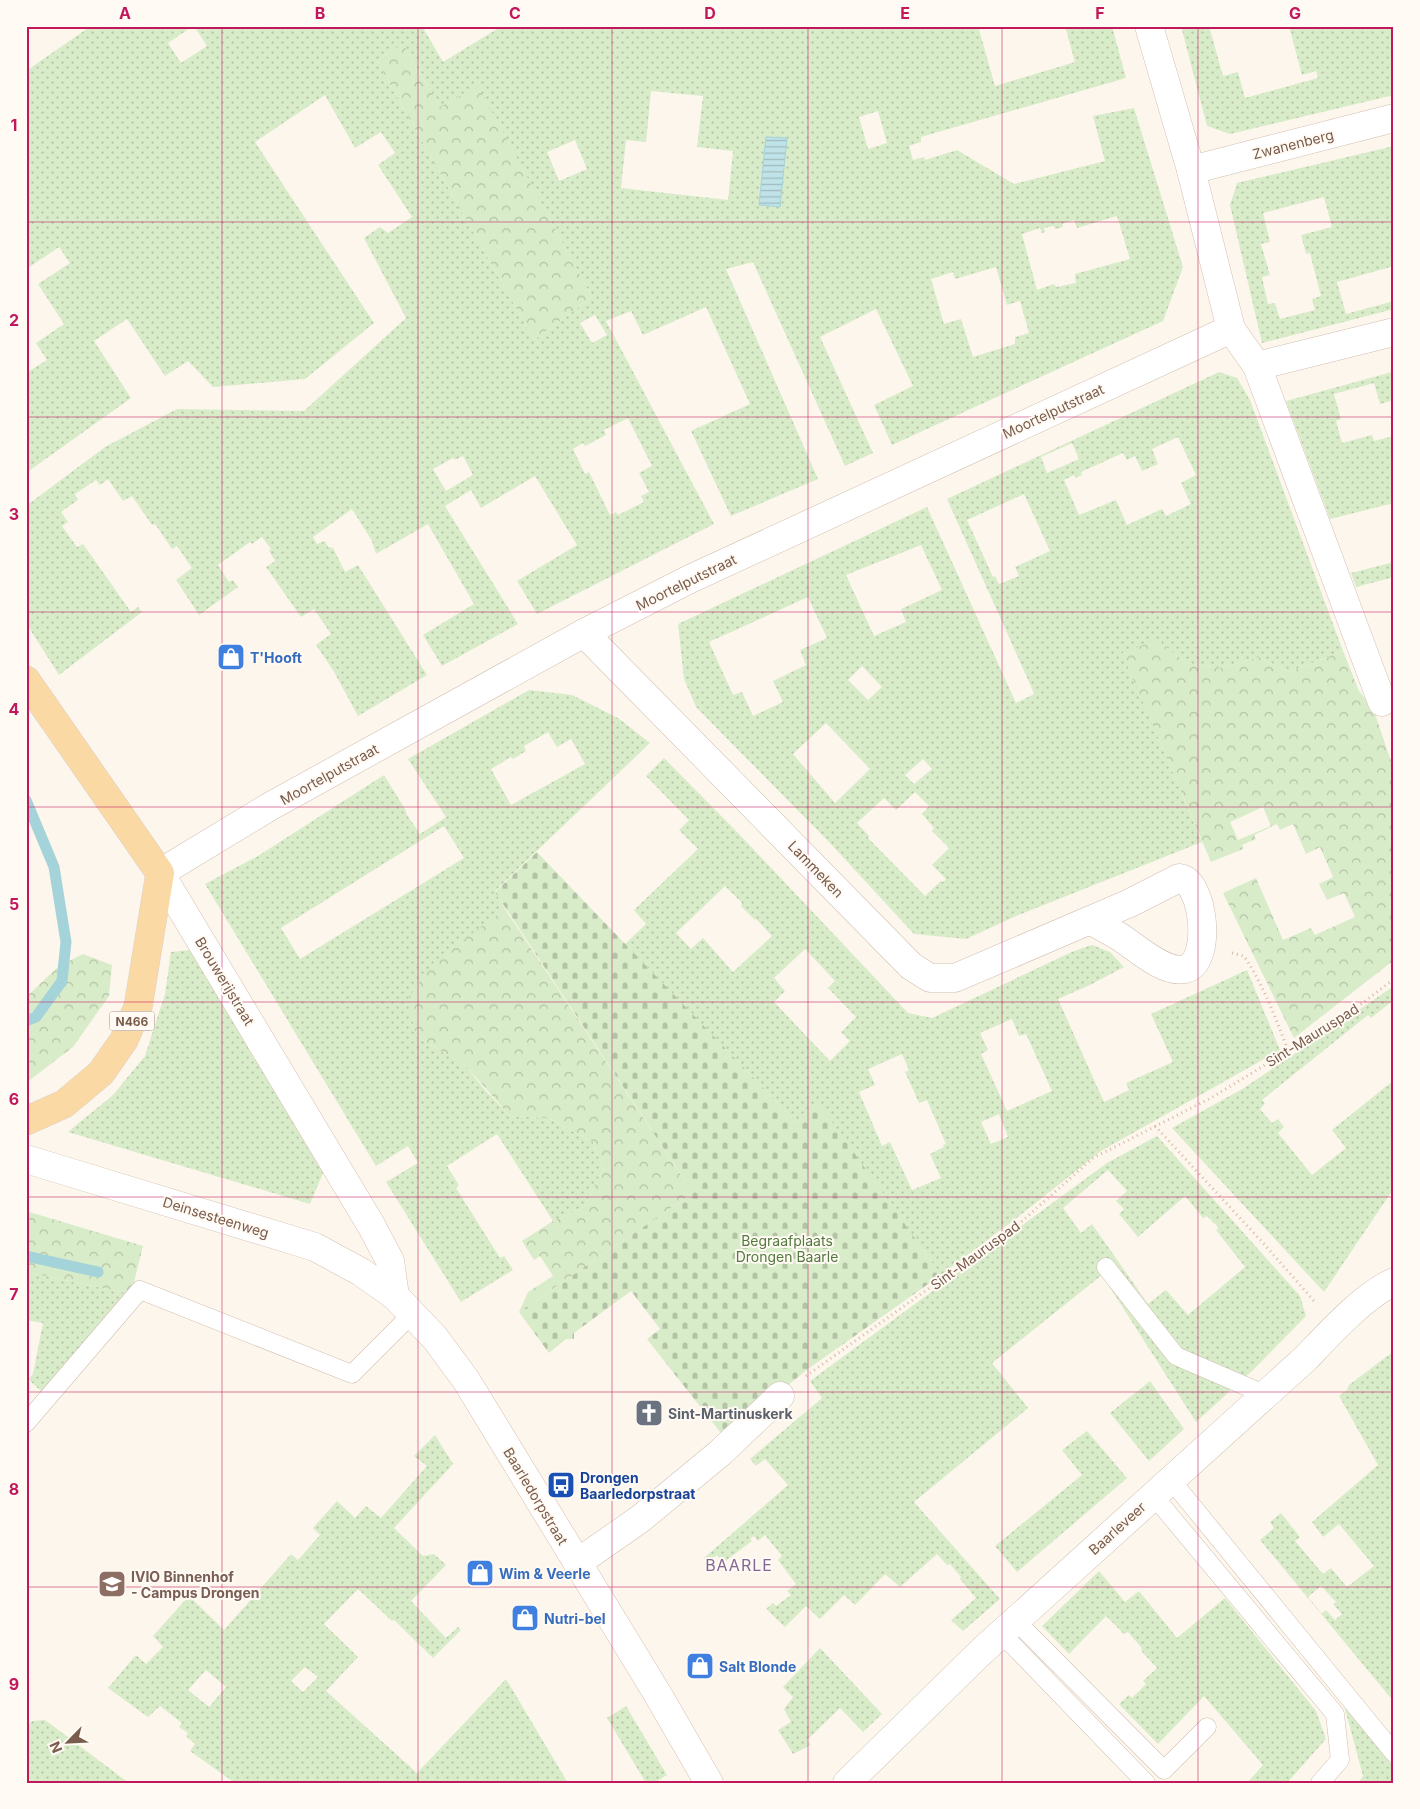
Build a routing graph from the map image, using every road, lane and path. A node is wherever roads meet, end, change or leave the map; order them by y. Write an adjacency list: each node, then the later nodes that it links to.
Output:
1 (1149, 26): 3 (street)
2 (1394, 118): 3 (street, Zwanenberg)
3 (1191, 170): 4 (street)
4 (1232, 329): 6 (street); 7 (street, Moortelputstraat)
5 (1394, 332): 6 (street)
6 (1257, 366): 9 (street)
7 (584, 633): 10 (street, Moortelputstraat); 11 (street, Lammeken)
8 (26, 680): 10 (main road, Brouwerijstraat)
9 (1382, 702)
10 (160, 874): 15 (main road, N466); 20 (street, Brouwerijstraat)
11 (1090, 920): 12 (street); 12 (street, Lammeken)
12 (1202, 946): 14 (path)
13 (1394, 979): 14 (path, Sint-Mauruspad)
14 (1290, 1053): 16 (path, Sint-Mauruspad)
15 (26, 1121)
16 (1155, 1126): 21 (path); 23 (path, Sint-Mauruspad)
17 (26, 1159): 20 (street, Deinsesteenweg)
18 (1106, 1266): 22 (lane)
19 (1394, 1282): 21 (street, Baarleveer)
20 (404, 1305): 24 (lane); 26 (street, Baarledorpstraat)
21 (1336, 1326): 22 (street, Baarleveer)
22 (1264, 1394): 25 (street, Baarleveer)
23 (780, 1396): 26 (street)
24 (26, 1422)
25 (1162, 1488): 27 (street, Baarleveer); 29 (lane); 33 (lane)
26 (577, 1563): 30 (street, Baarledorpstraat)
27 (1009, 1628): 28 (lane); 31 (street, Baarleveer); 32 (lane)
28 (1207, 1727)
29 (1394, 1753)
30 (709, 1783)
31 (847, 1783)
32 (1146, 1783)
33 (1320, 1783)

